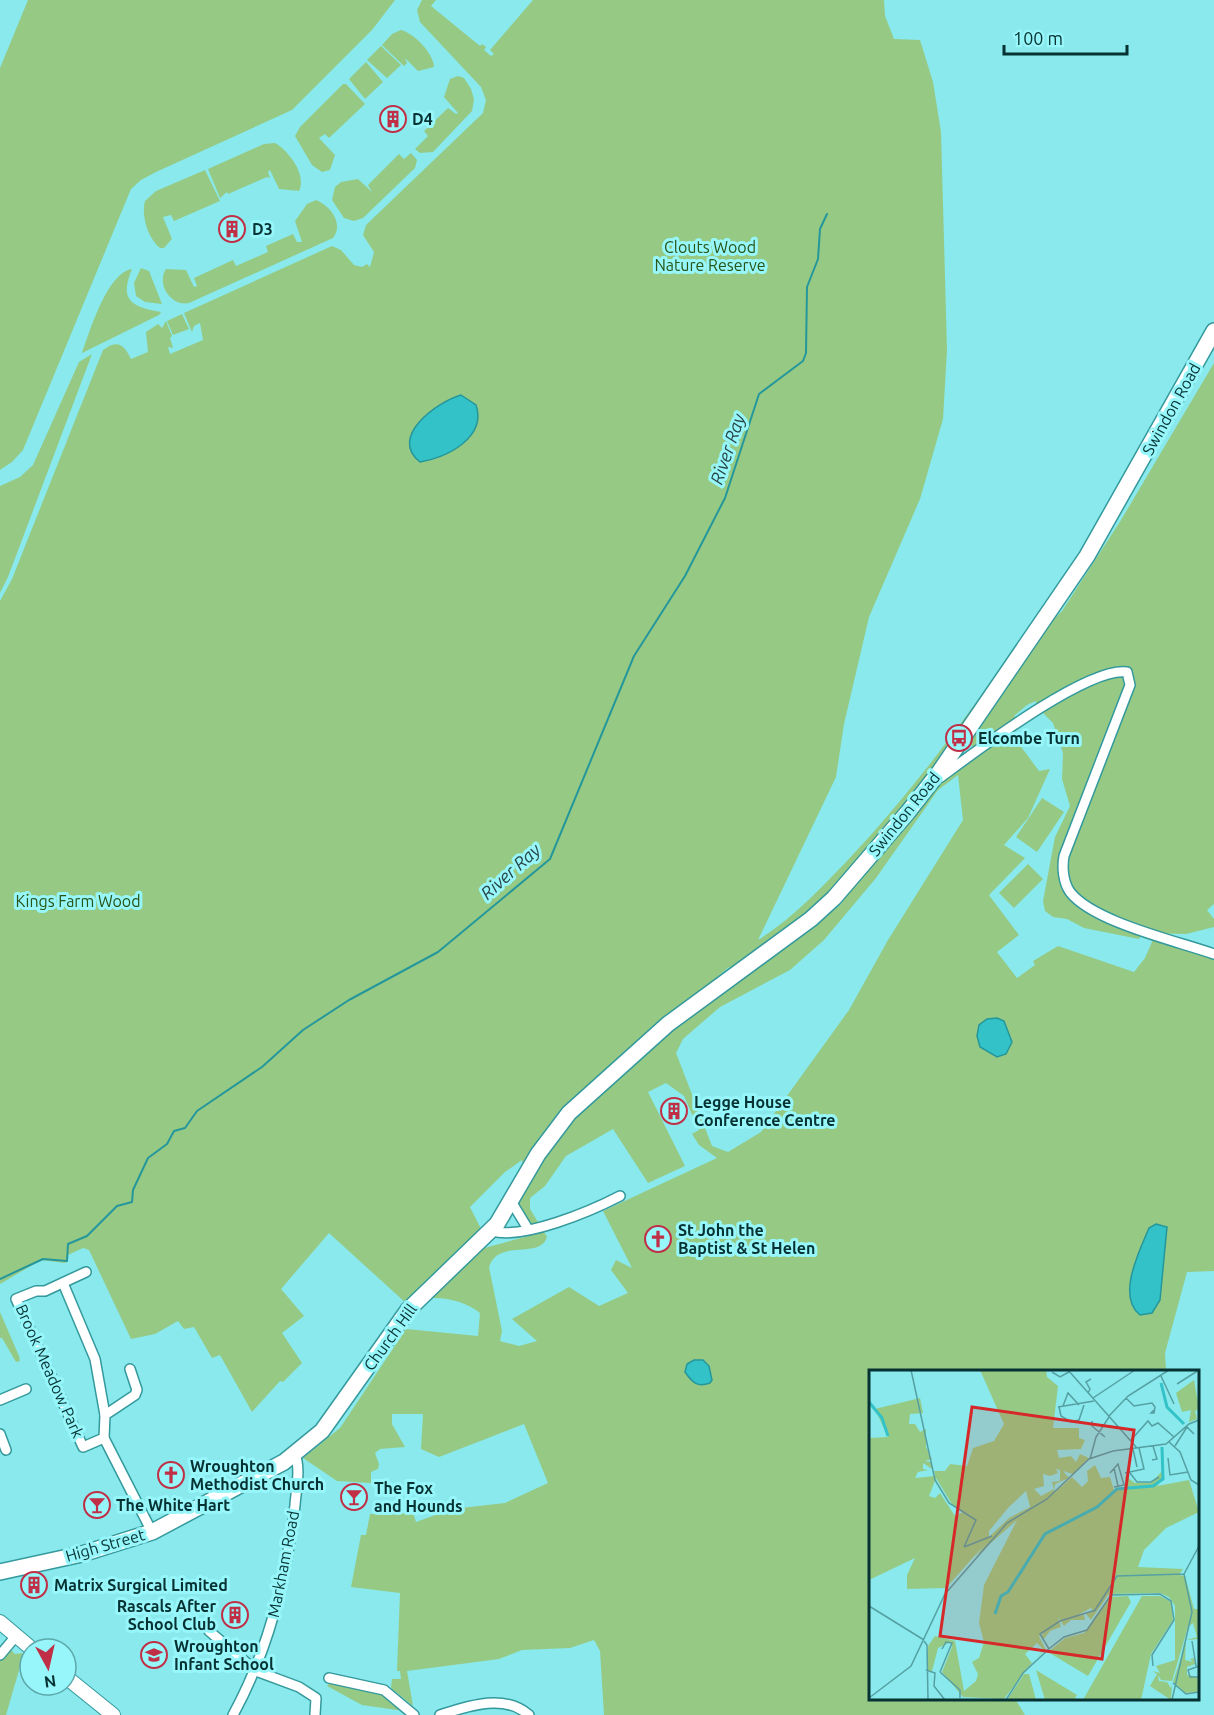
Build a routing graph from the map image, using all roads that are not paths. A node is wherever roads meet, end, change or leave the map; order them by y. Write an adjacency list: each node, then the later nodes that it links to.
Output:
1 (1214, 332): 2 (main road, Swindon Road)
2 (962, 740): 3 (street); 4 (main road, Swindon Road)
3 (974, 753): 4 (street); 5 (street)
4 (930, 784): 7 (main road, Swindon Road)
5 (1214, 954)
6 (620, 1196): 9 (street)
7 (511, 1201): 8 (main road, Swindon Road); 9 (street)
8 (503, 1216): 10 (main road, Church Hill)
9 (528, 1229): 10 (street)
10 (492, 1231): 20 (main road, Church Hill)
11 (86, 1272): 12 (street, Brook Meadow Park)
12 (63, 1283): 16 (street, Brook Meadow Park); 18 (street, Brook Meadow Park)
13 (130, 1368): 16 (street, Brook Meadow Park)
14 (26, 1389): 15 (street)
15 (0, 1401)
16 (105, 1415): 18 (street, Brook Meadow Park)
17 (0, 1434): 19 (street)
18 (104, 1438): 21 (street)
19 (6, 1450)
20 (297, 1459): 21 (main road, High Street); 27 (street, Markham Road)
21 (152, 1532): 22 (main road, High Street)
22 (0, 1572)
23 (0, 1623): 25 (main road)
24 (209, 1631): 27 (street)
25 (16, 1636): 26 (street)
26 (0, 1655)
27 (256, 1671): 31 (street, Markham Road); 32 (street)
28 (329, 1678): 33 (street)
29 (78, 1687): 30 (main road)
30 (113, 1715)
31 (233, 1715)
32 (315, 1715)
33 (414, 1715)
34 (440, 1715): 35 (street)
35 (529, 1715)

